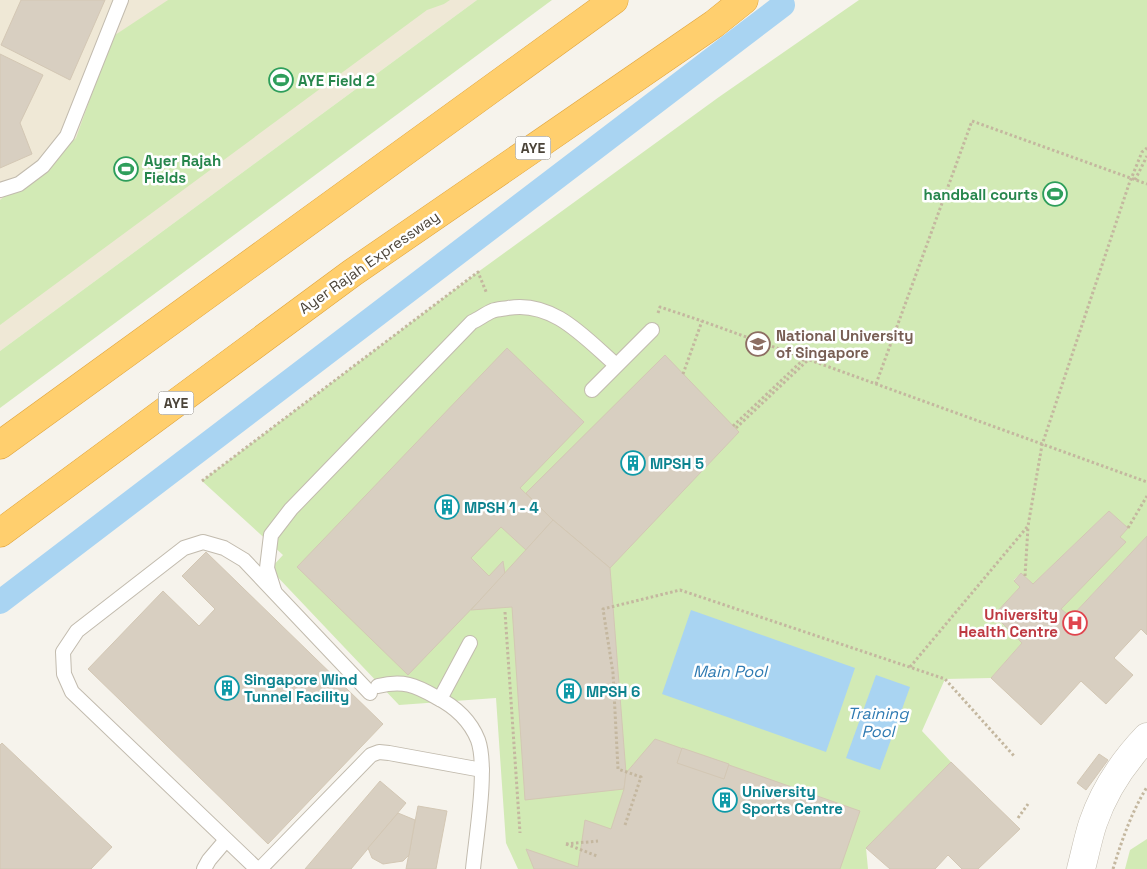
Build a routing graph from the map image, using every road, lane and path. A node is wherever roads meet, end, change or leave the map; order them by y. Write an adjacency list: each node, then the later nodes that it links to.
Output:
1 (122, 0): 9 (lane)
2 (614, 0): 19 (highway)
3 (744, 0): 26 (highway, Ayer Rajah Expressway / AYE)
4 (1147, 148): 6 (path)
5 (1147, 156): 7 (path)
6 (1130, 179): 7 (path); 16 (path); 20 (path)
7 (1135, 180): 8 (path)
8 (1147, 184)
9 (0, 190)
10 (478, 272): 21 (path)
11 (702, 321): 12 (path); 13 (path); 15 (path)
12 (652, 330): 14 (lane)
13 (806, 359): 16 (path); 18 (path)
14 (616, 365): 17 (lane); 28 (lane)
15 (683, 374)
16 (876, 384): 20 (path)
17 (592, 390)
18 (734, 427)
19 (0, 445)
20 (1042, 445): 22 (path); 24 (path)
21 (202, 482)
22 (1147, 482)
23 (1147, 496): 25 (path)
24 (1028, 526): 27 (path); 31 (path)
25 (1128, 528)
26 (0, 533)
27 (1025, 576)
28 (276, 596): 32 (lane); 41 (lane)
29 (505, 612): 40 (path)
30 (470, 643): 32 (lane)
31 (910, 667): 34 (path); 39 (path)
32 (440, 698): 35 (lane)
33 (1147, 737): 47 (street)
34 (1015, 757)
35 (482, 770): 45 (lane); 46 (lane)
36 (1147, 787): 48 (path)
37 (1028, 804): 38 (path)
38 (1018, 818)
39 (625, 825)
40 (520, 832)
41 (226, 840): 44 (lane); 45 (lane)
42 (598, 841): 43 (path)
43 (596, 856)
44 (204, 869)
45 (258, 869)
46 (473, 869)
47 (1081, 869)
48 (1113, 869)

